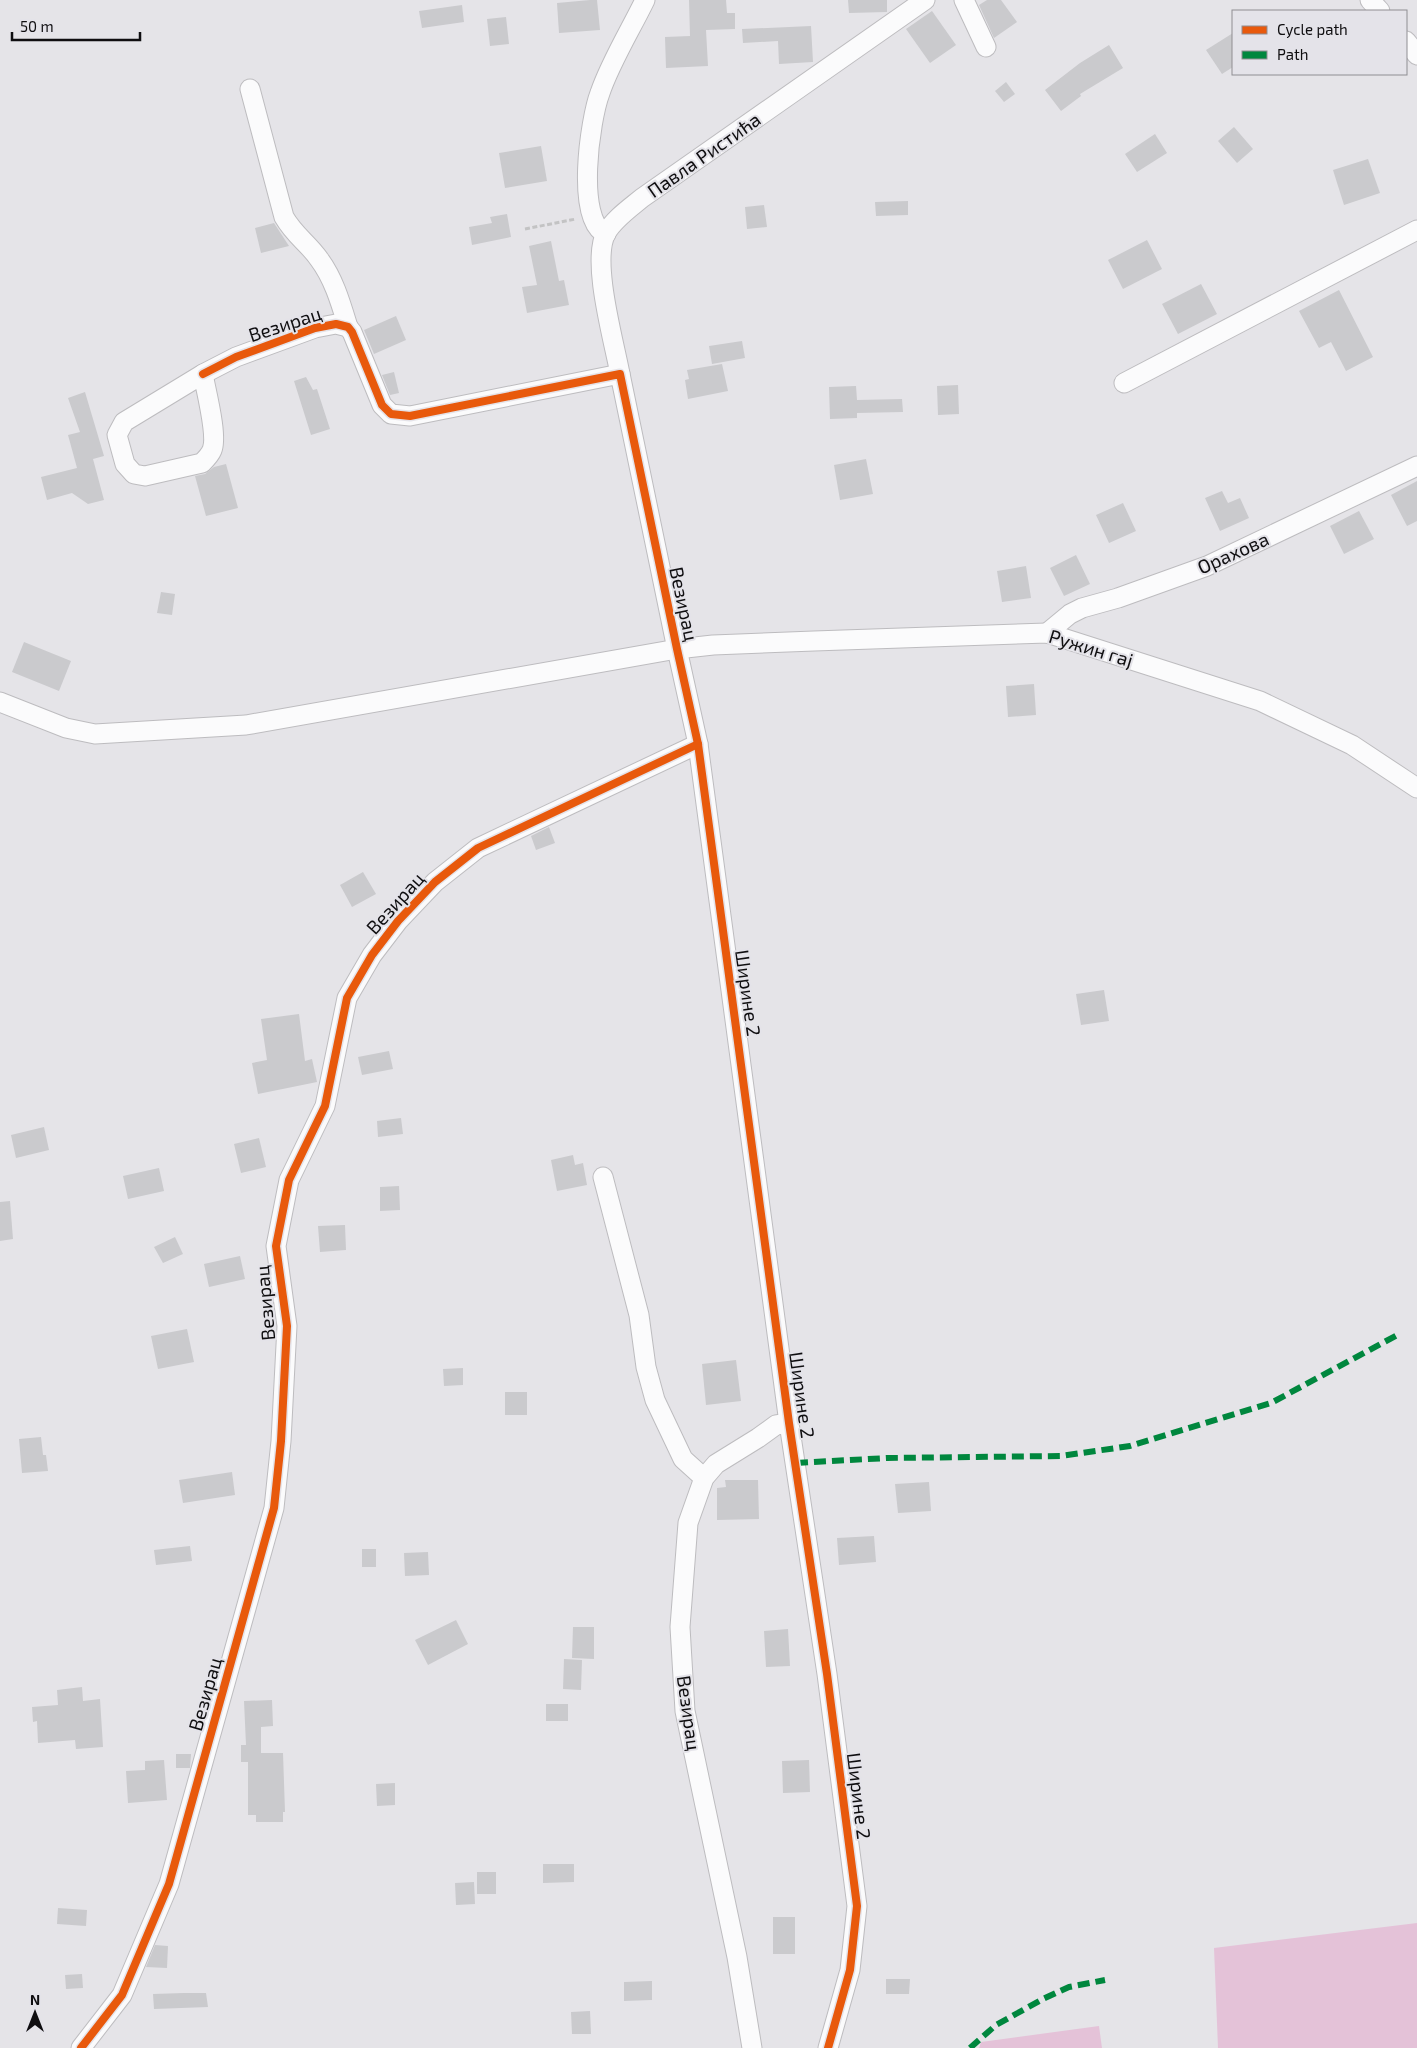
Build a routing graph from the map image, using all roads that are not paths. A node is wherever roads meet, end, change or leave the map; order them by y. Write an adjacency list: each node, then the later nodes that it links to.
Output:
1 (645, 0): 11 (street)
2 (925, 0): 11 (street, Павла Ристића)
3 (964, 0): 7 (street)
4 (1370, 0): 5 (street)
5 (1379, 10)
6 (1407, 42): 8 (street)
7 (986, 47)
8 (1417, 55)
9 (250, 89): 12 (street)
10 (1417, 230): 15 (street)
11 (606, 234): 14 (street, Павла Ристића)
12 (348, 327): 13 (street, Везирац); 14 (street, Везирац)
13 (202, 374): 13 (street, Везирац)
14 (620, 374): 18 (street, Везирац)
15 (1124, 383)
16 (1417, 466): 17 (street, Орахова)
17 (1047, 633): 18 (street, Ружин гај); 21 (street, Ружин гај)
18 (677, 649): 19 (street, Ружин гај); 20 (street, Везирац)
19 (0, 702)
20 (698, 744): 23 (street, Ширине 2); 25 (street, Везирац)
21 (1417, 788)
22 (603, 1177): 24 (street)
23 (789, 1423): 24 (street, Везирац); 27 (street, Ширине 2)
24 (704, 1478): 26 (street, Везирац)
25 (81, 2048)
26 (752, 2048)
27 (828, 2048)

